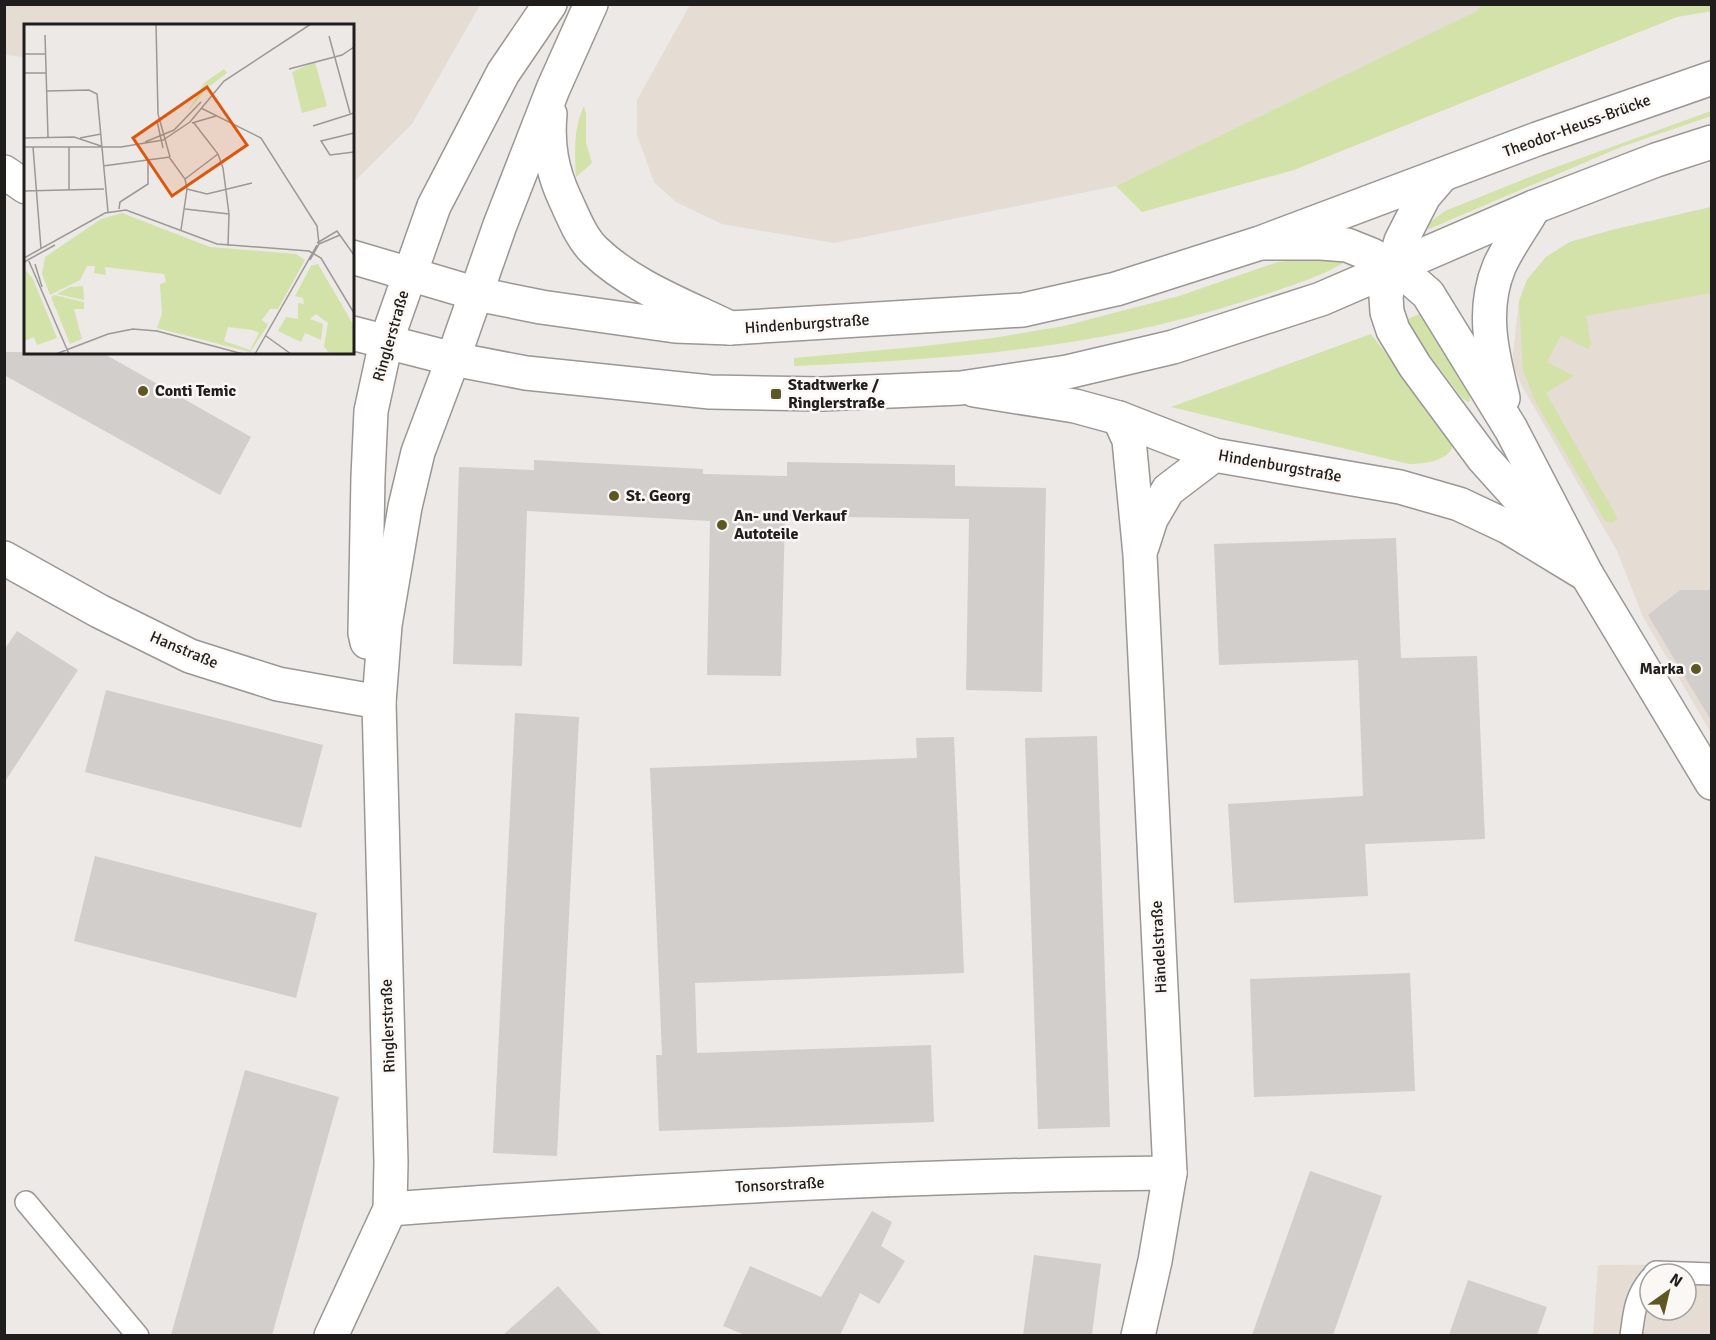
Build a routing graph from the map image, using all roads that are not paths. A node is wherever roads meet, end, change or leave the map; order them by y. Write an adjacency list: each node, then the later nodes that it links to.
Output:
1 (550, 4): 14 (street, Ringlerstraße)
2 (591, 4): 4 (street)
3 (1712, 78): 8 (street, Theodor-Heuss-Brücke)
4 (553, 89): 15 (street); 16 (street)
5 (1712, 142): 10 (street)
6 (4, 171): 7 (street); 9 (street)
7 (24, 173)
8 (1442, 175): 11 (street, Hindenburgstraße); 13 (street, Hindenburgstraße)
9 (24, 186)
10 (1534, 207): 13 (street, Hindenburgstraße); 22 (street)
11 (1260, 243): 13 (street, Hindenburgstraße); 16 (street, Hindenburgstraße)
12 (354, 258): 14 (street, Hindenburgstraße)
13 (1393, 267): 20 (street, Hindenburgstraße); 22 (street, Hindenburgstraße); 26 (street, Hindenburgstraße)
14 (410, 274): 15 (street, Hindenburgstraße); 18 (street, Ringlerstraße)
15 (477, 294): 16 (street, Hindenburgstraße); 19 (street)
16 (730, 328)
17 (354, 334): 18 (street, Hindenburgstraße)
18 (386, 342): 19 (street, Hindenburgstraße); 27 (street, Ringlerstraße)
19 (453, 359): 20 (street, Hindenburgstraße); 27 (street, Ringlerstraße)
20 (961, 388): 21 (street, Hindenburgstraße)
21 (1119, 418): 23 (street, Hindenburgstraße); 24 (street, Händelstraße)
22 (1511, 429): 26 (street, Hindenburgstraße)
23 (1214, 455): 24 (street, Händelstraße); 26 (street, Hindenburgstraße)
24 (1140, 555): 29 (street, Händelstraße)
25 (4, 558): 27 (street, Hanstraße)
26 (1587, 574): 28 (street, Hindenburgstraße)
27 (379, 702): 31 (street, Ringlerstraße)
28 (1712, 783)
29 (1170, 1173): 31 (street, Tonsorstraße); 35 (street, Händelstraße)
30 (26, 1202): 33 (lane)
31 (390, 1209): 34 (street, Ringlerstraße)
32 (1638, 1297): 36 (lane)
33 (138, 1335)
34 (331, 1335)
35 (1138, 1335)
36 (1631, 1335)

